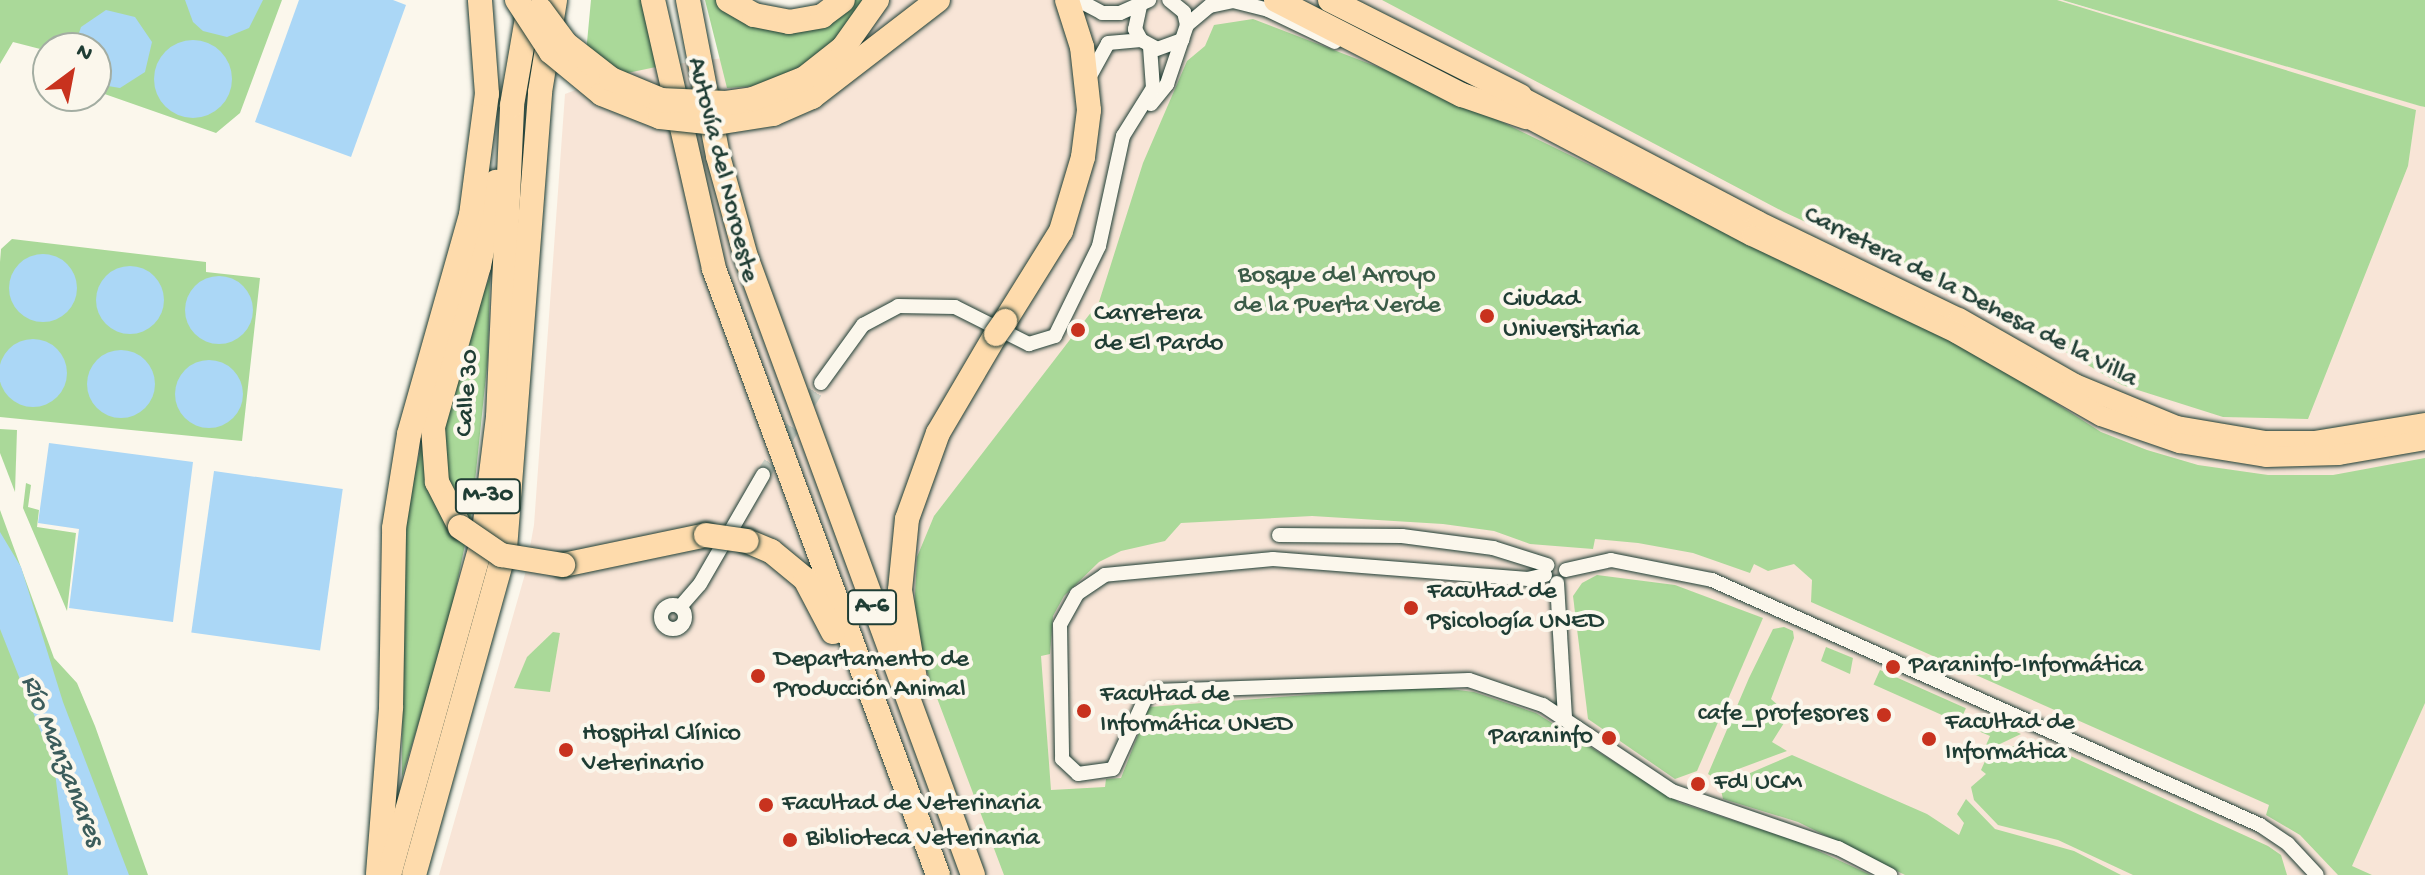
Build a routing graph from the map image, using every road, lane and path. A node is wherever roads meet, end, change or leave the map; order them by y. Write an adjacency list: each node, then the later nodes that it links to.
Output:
1 (480, 0): 36 (highway)
2 (517, 0): 9 (highway, bridge)
3 (533, 0): 8 (highway, bridge); 23 (highway, Calle 30 / M-30)
4 (653, 0): 35 (highway, Autovía del Noroeste / A-6)
5 (688, 0): 40 (highway, Autovía del Noroeste / A-6)
6 (728, 0): 7 (highway)
7 (843, 0)
8 (877, 0)
9 (938, 0)
10 (1067, 0): 25 (highway)
11 (1078, 0): 17 (street)
12 (1169, 0): 19 (street)
13 (1276, 0): 22 (highway)
14 (1298, 0): 24 (highway)
15 (1330, 0): 24 (highway)
16 (1355, 0): 24 (highway)
17 (1145, 3): 21 (street)
18 (566, 4): 38 (highway, M-30)
19 (1187, 25): 20 (street); 22 (street)
20 (1182, 40): 21 (street); 26 (street)
21 (1146, 44): 25 (street); 26 (street)
22 (1406, 66): 24 (highway)
23 (512, 105): 35 (highway, bridge); 37 (highway, Calle 30 / M-30)
24 (1523, 107): 28 (main road, Carretera de la Dehesa de la Villa); 29 (main road, Carretera de la Dehesa de la Villa)
25 (1089, 110): 40 (highway)
26 (1117, 154): 27 (street)
27 (821, 383)
28 (2425, 423)
29 (2425, 440)
30 (763, 475): 33 (street)
31 (1279, 535): 32 (street)
32 (1550, 574): 34 (street); 34 (street); 42 (street)
33 (680, 607)
34 (1565, 719): 41 (street)
35 (889, 745): 39 (highway, A-6)
36 (378, 875)
37 (389, 875)
38 (414, 875)
39 (938, 875)
40 (973, 875)
41 (1890, 875)
42 (2317, 875)

